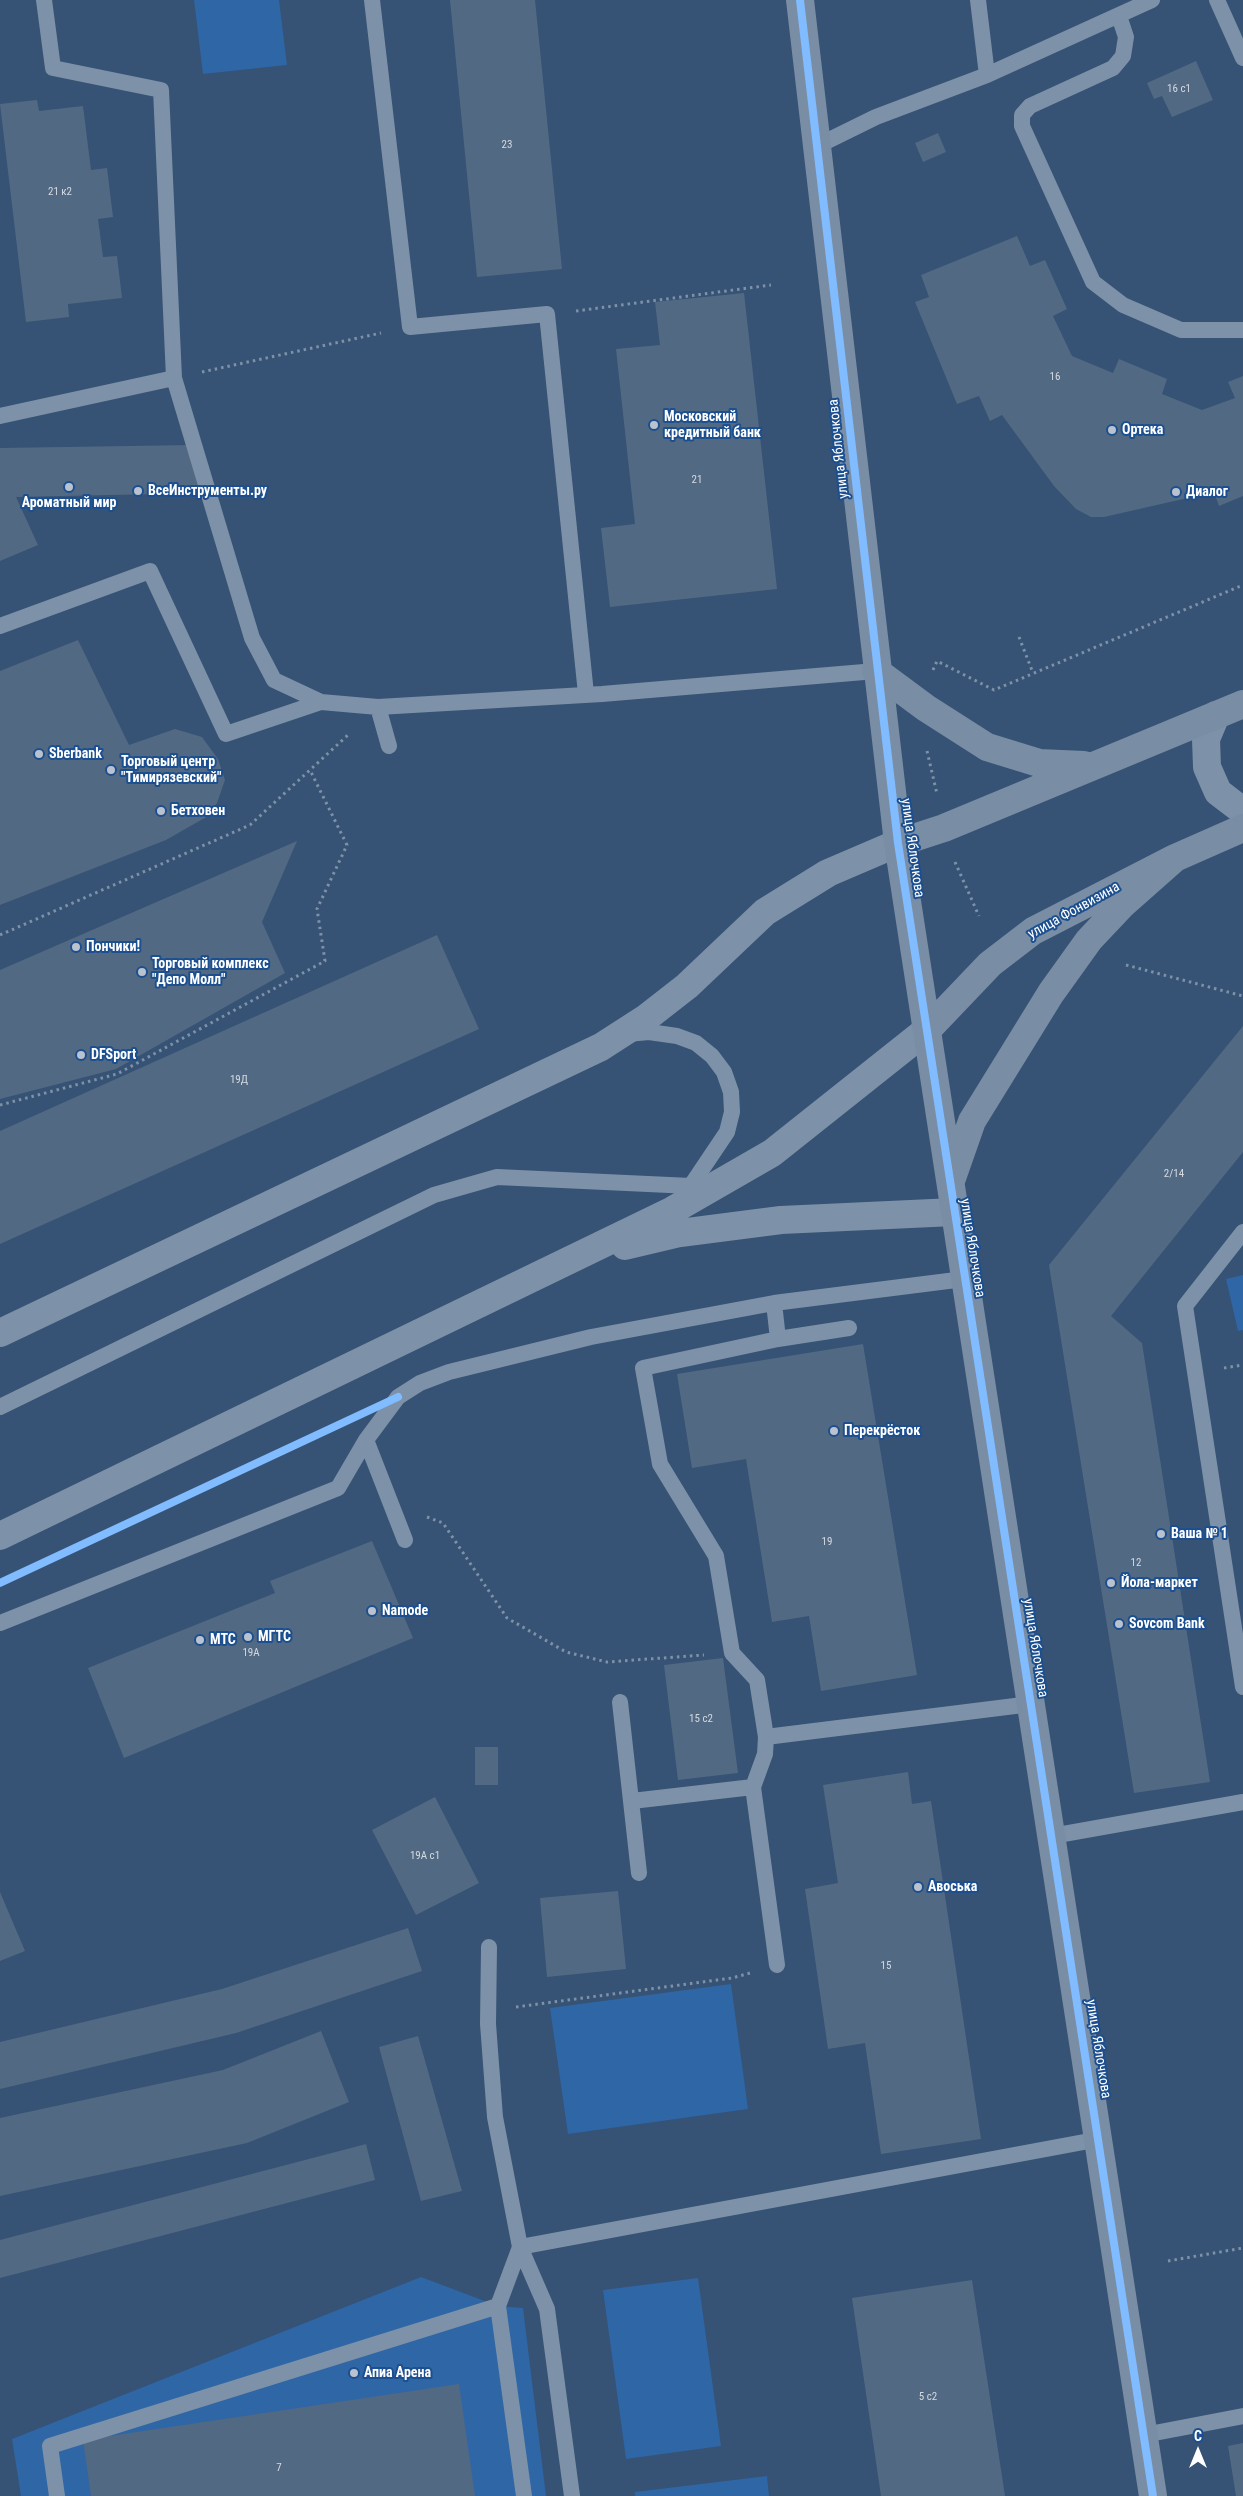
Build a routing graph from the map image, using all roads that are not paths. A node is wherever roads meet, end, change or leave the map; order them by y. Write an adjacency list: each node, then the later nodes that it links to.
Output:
1 (44, 0): 12 (lane)
2 (372, 0): 16 (lane)
3 (800, 0): 10 (street, улица Яблочкова)
4 (978, 0): 9 (lane)
5 (1217, 0): 8 (lane)
6 (1150, 1): 7 (lane)
7 (1119, 16): 9 (lane); 11 (lane)
8 (1243, 58)
9 (986, 75): 10 (lane)
10 (817, 146): 15 (street, улица Яблочкова)
11 (1243, 330)
12 (174, 378): 13 (lane); 17 (lane)
13 (0, 416)
14 (0, 626): 17 (lane)
15 (876, 671): 16 (lane); 22 (street); 25 (street, улица Яблочкова)
16 (586, 694): 19 (lane)
17 (321, 702): 19 (lane)
18 (1243, 704): 20 (street)
19 (378, 707): 21 (lane)
20 (1216, 715): 22 (street); 23 (street)
21 (389, 746)
22 (1093, 765): 25 (street)
23 (1243, 811)
24 (1243, 828): 26 (street, улица Фонвизина)
25 (898, 843): 27 (street, улица Яблочкова); 28 (street)
26 (1175, 858): 27 (street, улица Фонвизина); 30 (street)
27 (928, 1029): 29 (street); 30 (street, улица Яблочкова)
28 (622, 1035): 31 (lane); 39 (street)
29 (728, 1179): 31 (lane); 32 (street)
30 (950, 1185): 33 (street, улица Яблочкова)
31 (691, 1186): 32 (lane); 41 (lane)
32 (673, 1210): 35 (street)
33 (954, 1212): 35 (street); 36 (street, улица Яблочкова)
34 (1243, 1232): 46 (lane)
35 (572, 1259): 43 (street)
36 (964, 1279): 37 (lane); 48 (street, улица Яблочкова)
37 (774, 1303): 40 (lane); 42 (lane)
38 (849, 1328): 40 (lane)
39 (0, 1334)
40 (778, 1339): 49 (lane)
41 (0, 1407)
42 (366, 1440): 44 (lane); 45 (lane)
43 (0, 1536)
44 (405, 1540)
45 (0, 1623)
46 (1243, 1687)
47 (620, 1702): 51 (lane)
48 (1031, 1704): 49 (lane); 53 (street, улица Яблочкова)
49 (766, 1737): 50 (lane)
50 (753, 1787): 51 (lane); 56 (lane)
51 (632, 1801): 54 (lane)
52 (1243, 1802): 53 (lane)
53 (1052, 1836): 57 (street, улица Яблочкова)
54 (639, 1873)
55 (489, 1947): 58 (lane)
56 (777, 1965)
57 (1100, 2139): 58 (lane); 61 (street, улица Яблочкова)
58 (520, 2247): 59 (lane); 64 (lane)
59 (498, 2306): 62 (lane); 63 (lane)
60 (1243, 2416): 61 (lane)
61 (1144, 2435): 65 (street, улица Яблочкова)
62 (57, 2496)
63 (524, 2496)
64 (572, 2496)
65 (1153, 2496)

